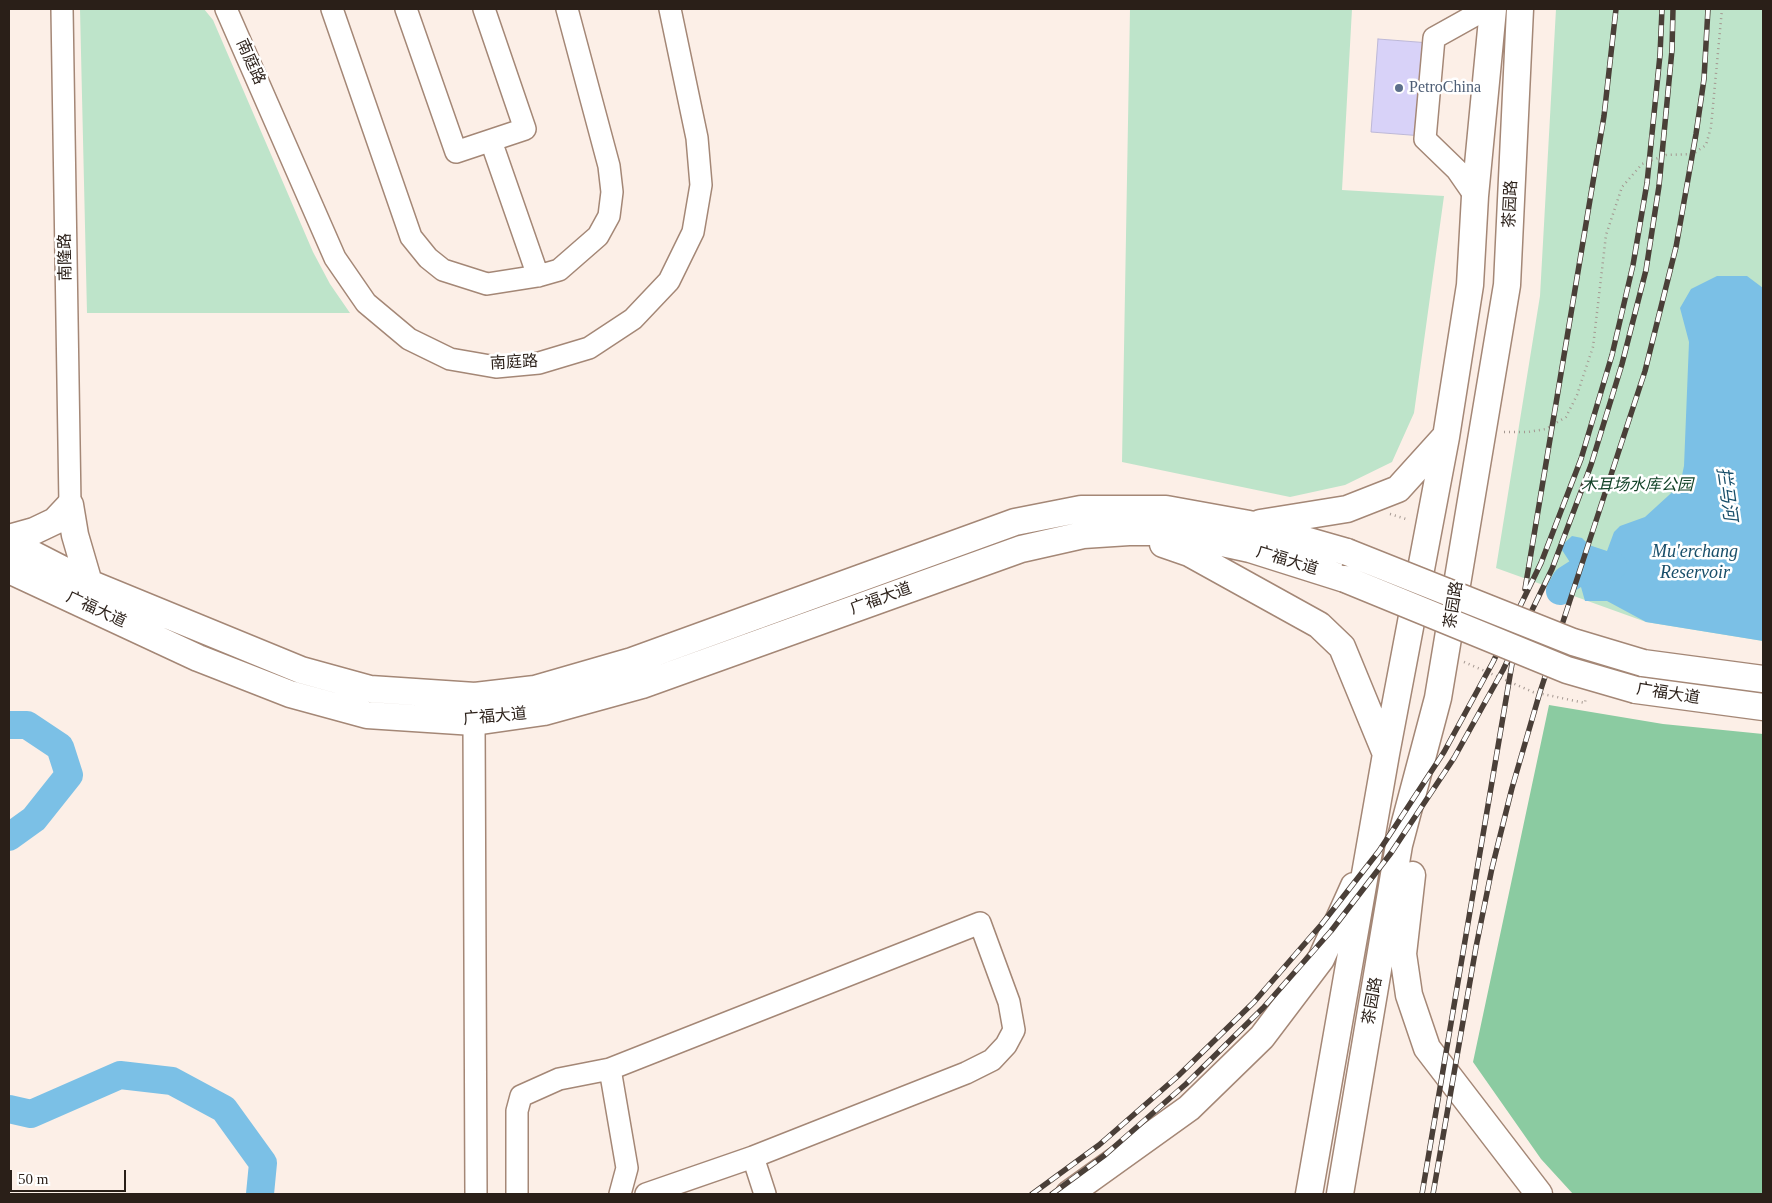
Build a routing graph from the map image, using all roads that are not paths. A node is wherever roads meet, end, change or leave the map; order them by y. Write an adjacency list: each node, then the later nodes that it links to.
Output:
1 (62, 9): 15 (street, 南隆路)
2 (226, 9): 7 (street, 南庭路)
3 (332, 9): 13 (street)
4 (406, 9): 11 (street)
5 (484, 9): 11 (street)
6 (567, 9): 13 (street)
7 (670, 9)
8 (1486, 9): 12 (street)
9 (1493, 9): 12 (main road, 茶园路)
10 (1520, 9): 23 (main road, 茶园路)
11 (491, 141): 13 (street)
12 (1475, 196): 14 (main road, 茶园路)
13 (538, 276)
14 (1446, 437): 16 (main road); 26 (main road, 茶园路)
15 (70, 505): 18 (main road); 21 (main road)
16 (1249, 524): 21 (main road, 广福大道); 22 (main road, 广福大道, bridge)
17 (1129, 532): 24 (main road, 广福大道, bridge); 25 (main road, 广福大道); 26 (main road)
18 (9, 538)
19 (9, 542): 21 (main road, 广福大道)
20 (9, 570): 25 (main road, 广福大道)
21 (88, 583)
22 (1763, 679)
23 (1438, 698): 37 (main road, 茶园路); 38 (main road)
24 (1763, 707)
25 (474, 722): 30 (street)
26 (1386, 754): 27 (main road, 茶园路)
27 (1371, 849): 35 (main road); 36 (main road, 茶园路)
28 (610, 1069): 29 (street); 31 (street); 32 (street)
29 (753, 1157): 33 (street); 34 (street)
30 (476, 1194)
31 (517, 1194)
32 (620, 1194)
33 (646, 1194)
34 (765, 1194)
35 (1069, 1194)
36 (1309, 1194)
37 (1340, 1194)
38 (1540, 1194)

